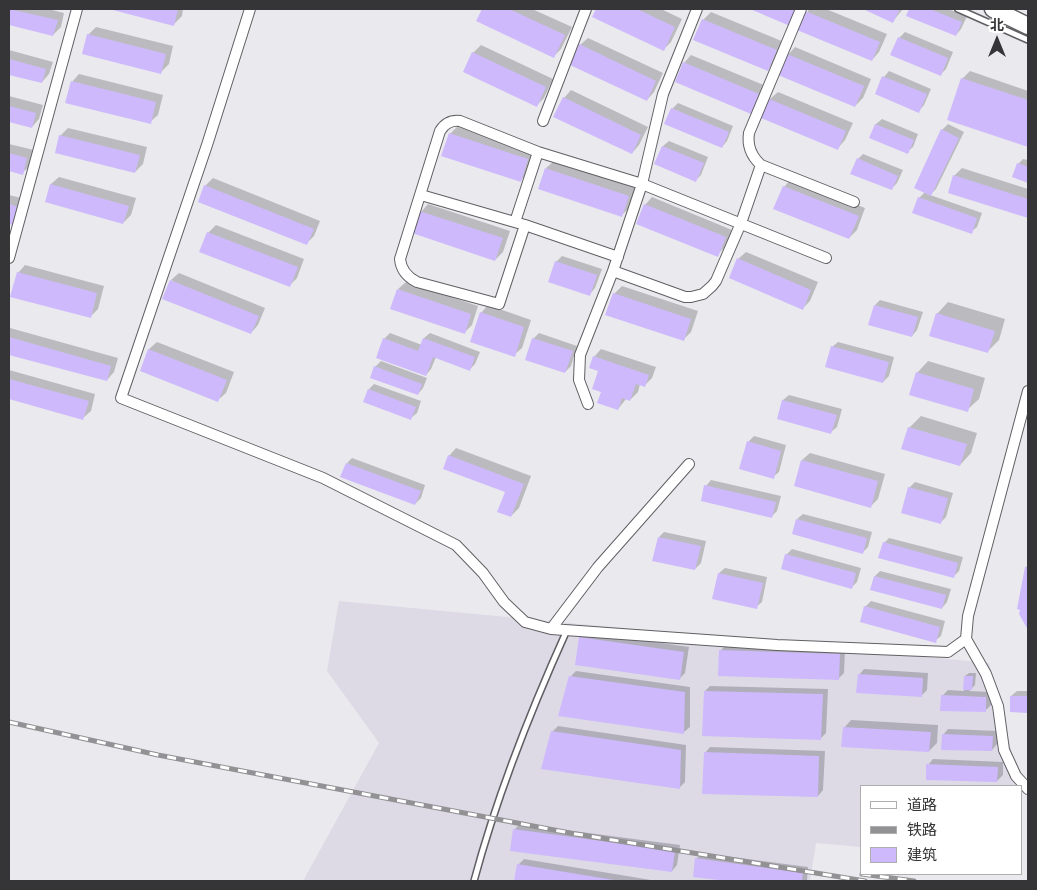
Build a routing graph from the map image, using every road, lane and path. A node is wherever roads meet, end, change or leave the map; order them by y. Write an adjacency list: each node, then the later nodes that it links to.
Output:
1 (77, 9): 20 (street)
2 (250, 9): 27 (street)
3 (586, 9): 10 (street)
4 (697, 9): 13 (street)
5 (801, 9): 12 (street)
6 (958, 9): 9 (lane)
7 (992, 9): 8 (main road)
8 (1028, 26)
9 (1028, 40)
10 (543, 121)
11 (538, 152): 13 (street); 14 (street); 16 (street)
12 (761, 165): 15 (street); 17 (street)
13 (642, 184): 17 (street); 19 (street)
14 (421, 195): 16 (street); 18 (street)
15 (854, 202)
16 (514, 222): 18 (street)
17 (741, 223): 21 (street); 22 (street)
18 (525, 226): 19 (street)
19 (618, 257): 22 (street)
20 (9, 258)
21 (826, 258)
22 (613, 271): 24 (street)
23 (1028, 391): 25 (street)
24 (588, 404)
25 (1025, 412): 29 (street)
26 (689, 464): 27 (street)
27 (551, 629): 28 (street)
28 (567, 630): 29 (street); 31 (lane)
29 (966, 639): 30 (street)
30 (1028, 789)
31 (474, 881)

